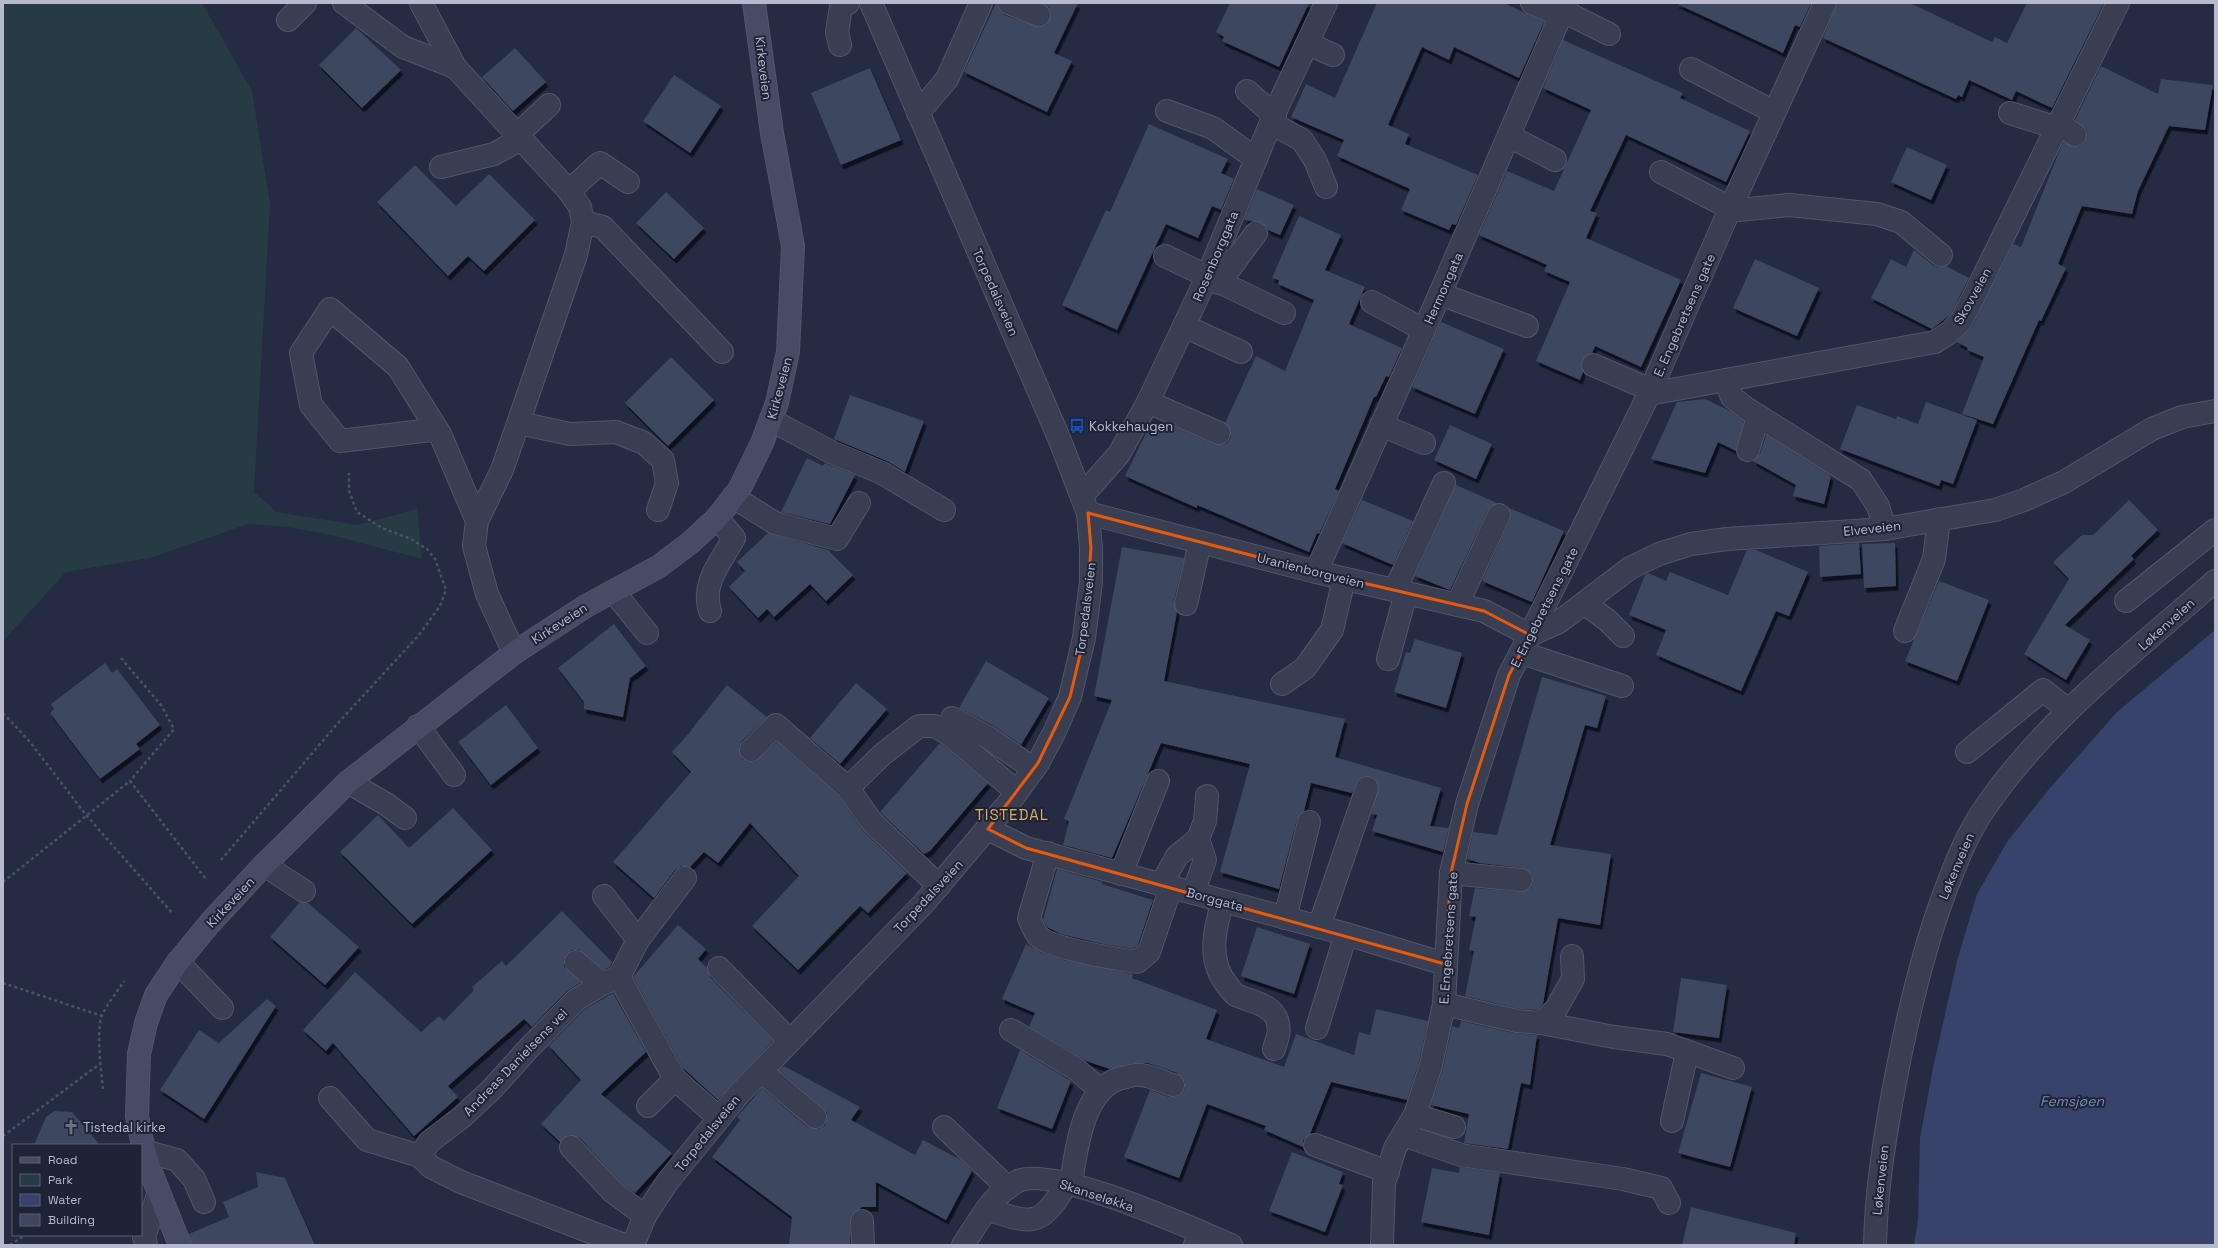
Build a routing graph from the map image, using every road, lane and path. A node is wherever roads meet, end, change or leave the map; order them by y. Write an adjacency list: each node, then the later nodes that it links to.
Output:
1 (305, 3): 15 (street)
2 (344, 3): 20 (street)
3 (421, 3): 20 (street)
4 (754, 3): 59 (main road, Kirkeveien)
5 (848, 3): 18 (street)
6 (871, 3): 26 (street, Torpedalsveien)
7 (981, 3): 26 (street)
8 (1009, 3): 14 (street)
9 (1326, 3): 17 (street, Rosenborggata)
10 (1532, 3): 13 (street)
11 (1825, 3): 25 (street, E. Engebretsens gate)
12 (2118, 3): 29 (street, Skovveien)
13 (1563, 10): 16 (street); 30 (street, Hermongata)
14 (1039, 15)
15 (288, 20)
16 (1609, 34)
17 (1309, 44): 19 (street); 28 (street, Rosenborggata)
18 (840, 45)
19 (1333, 55)
20 (455, 67): 31 (street)
21 (1691, 69): 25 (street)
22 (1247, 91): 28 (street)
23 (549, 105): 31 (street)
24 (1167, 110): 32 (street)
25 (1774, 112): 39 (street, E. Engebretsens gate)
26 (918, 113): 70 (street, Torpedalsveien)
27 (2010, 113): 29 (street)
28 (1273, 119): 32 (street, Rosenborggata); 37 (street)
29 (2064, 129): 54 (street, Skovveien)
30 (1509, 136): 33 (street); 45 (street, Hermongata)
31 (519, 137): 34 (street); 38 (street)
32 (1256, 159): 44 (street, Rosenborggata)
33 (1555, 160)
34 (441, 167)
35 (1662, 172): 39 (street)
36 (628, 182): 38 (street)
37 (1326, 187)
38 (569, 191): 40 (street)
39 (1729, 209): 42 (street); 55 (street, E. Engebretsens gate)
40 (583, 222): 51 (street); 60 (street)
41 (1256, 233): 44 (street)
42 (1941, 255)
43 (1166, 256): 44 (street)
44 (1213, 280): 47 (street); 48 (street, Rosenborggata)
45 (1440, 294): 49 (street); 50 (street, Hermongata)
46 (1372, 302): 50 (street)
47 (1284, 313)
48 (1184, 326): 52 (street); 56 (street, Rosenborggata)
49 (1527, 326)
50 (1424, 330): 61 (street, Hermongata)
51 (722, 352)
52 (1241, 352)
53 (1593, 365): 55 (street)
54 (1725, 380): 55 (street, Skovveien); 58 (street)
55 (1650, 392): 93 (street, E. Engebretsens gate)
56 (1148, 402): 62 (street); 70 (street, Rosenborggata)
57 (2215, 411): 75 (street, Elveveien)
58 (1758, 417): 66 (street); 77 (street)
59 (771, 420): 68 (main road, Kirkeveien); 72 (street)
60 (519, 422): 71 (street); 76 (street)
61 (1381, 425): 65 (street); 80 (street, Hermongata)
62 (1219, 433)
63 (440, 434): 64 (street); 64 (street); 76 (street)
64 (348, 440): 120 (path)
65 (1424, 443)
66 (1748, 450)
67 (1444, 483): 84 (street)
68 (733, 498): 69 (street); 74 (main road, Kirkeveien)
69 (859, 503)
70 (1085, 505): 79 (street, Uranienborgveien); 105 (street, Torpedalsveien)
71 (658, 510)
72 (944, 510)
73 (1499, 515): 88 (street)
74 (717, 518): 83 (main road, Kirkeveien); 89 (street)
75 (1938, 519): 77 (street, Elveveien); 90 (street)
76 (477, 522): 94 (street)
77 (1885, 529): 86 (street, Elveveien)
78 (2215, 530): 85 (street)
79 (1200, 542): 80 (street, Uranienborgveien); 87 (street)
80 (1316, 572): 81 (street, Uranienborgveien)
81 (1344, 579): 84 (street, Uranienborgveien); 97 (street)
82 (2215, 581): 99 (street, Løkenveien)
83 (612, 591): 91 (street); 94 (main road, Kirkeveien)
84 (1400, 592): 88 (street, Uranienborgveien); 96 (street)
85 (2126, 601)
86 (1584, 603): 92 (street); 93 (street, Elveveien)
87 (1186, 604)
88 (1457, 605): 93 (street, Uranienborgveien)
89 (710, 611)
90 (1905, 631)
91 (648, 633)
92 (1623, 636)
93 (1526, 644): 98 (street, Uranienborgveien); 123 (street, E. Engebretsens gate)
94 (514, 653): 102 (main road, Kirkeveien)
95 (121, 658): 107 (path)
96 (1388, 659)
97 (1282, 684)
98 (1622, 686)
99 (2068, 710): 104 (street); 197 (street, Løkenveien)
100 (3, 712): 114 (path)
101 (952, 718): 105 (street)
102 (418, 726): 106 (street); 109 (main road, Kirkeveien)
103 (751, 750): 110 (street)
104 (1967, 752)
105 (1034, 769): 112 (street, Torpedalsveien)
106 (454, 775)
107 (130, 781): 114 (path); 125 (path)
108 (1158, 781): 124 (street)
109 (348, 782): 115 (street); 121 (main road, Kirkeveien)
110 (848, 788): 112 (street); 129 (street)
111 (1367, 788): 138 (street)
112 (1017, 792): 117 (street, Torpedalsveien)
113 (1207, 796): 118 (street)
114 (86, 815): 128 (path); 136 (path)
115 (405, 818)
116 (1309, 822): 137 (street)
117 (988, 829): 119 (street, Borggata); 129 (street, Torpedalsveien)
118 (1198, 839): 130 (street); 132 (street)
119 (1048, 853): 124 (street, Borggata); 130 (street)
120 (220, 860)
121 (264, 865): 131 (street); 135 (main road, Kirkeveien)
122 (210, 872): 125 (path)
123 (1451, 873): 127 (street); 144 (street, E. Engebretsens gate)
124 (1121, 874): 130 (street, Borggata)
125 (205, 878): 135 (path)
126 (685, 878): 140 (street)
127 (1521, 880)
128 (3, 882)
129 (939, 886): 154 (street, Torpedalsveien)
130 (1166, 886): 132 (street, Borggata)
131 (304, 891)
132 (1193, 894): 134 (street, Borggata)
133 (604, 896): 140 (street)
134 (1223, 901): 137 (street, Borggata); 155 (street)
135 (228, 904): 142 (main road, Kirkeveien)
136 (175, 916)
137 (1285, 918): 138 (street, Borggata)
138 (1319, 927): 139 (street, Borggata)
139 (1346, 934): 144 (street, Borggata); 152 (street)
140 (638, 940): 146 (street)
141 (1572, 956): 151 (street)
142 (178, 962): 149 (street); 175 (main road, Kirkeveien)
143 (576, 962): 146 (street)
144 (1445, 964): 148 (street, E. Engebretsens gate)
145 (720, 968): 154 (street)
146 (610, 981): 160 (street); 176 (street, Andreas Danielsens vei)
147 (3, 983): 150 (path)
148 (1444, 1004): 151 (street); 165 (street, E. Engebretsens gate)
149 (222, 1008)
150 (102, 1016)
151 (1541, 1023): 156 (street)
152 (1318, 1028)
153 (1011, 1030): 162 (street)
154 (790, 1041): 159 (street, Torpedalsveien)
155 (1274, 1049)
156 (1687, 1052): 158 (street); 168 (street)
157 (101, 1064): 172 (path)
158 (1732, 1068)
159 (761, 1071): 166 (street); 167 (street, Torpedalsveien)
160 (675, 1079): 164 (street); 167 (street)
161 (1173, 1085): 162 (street)
162 (1100, 1090): 178 (street)
163 (330, 1098): 176 (street)
164 (648, 1106)
165 (1415, 1115): 170 (street); 171 (street, E. Engebretsens gate)
166 (815, 1117)
167 (719, 1118): 184 (street, Torpedalsveien)
168 (1672, 1121)
169 (944, 1127): 179 (street)
170 (1454, 1127)
171 (1402, 1135): 177 (street, E. Engebretsens gate); 182 (street)
172 (3, 1136)
173 (1315, 1145): 177 (street)
174 (571, 1147): 184 (street)
175 (144, 1151): 180 (main road, Kirkeveien); 181 (street)
176 (420, 1156): 191 (street)
177 (1388, 1172): 196 (street, E. Engebretsens gate)
178 (1069, 1184): 179 (street, Skanseløkka); 183 (street); 187 (street, Skanseløkka)
179 (1008, 1188): 183 (street, Skanseløkka)
180 (158, 1195): 189 (street); 190 (main road, Kirkeveien)
181 (204, 1202)
182 (1669, 1203)
183 (987, 1209): 194 (street, Skanseløkka)
184 (645, 1216): 192 (street, Torpedalsveien)
185 (862, 1221): 193 (street)
186 (24, 1236): 188 (path)
187 (1198, 1238): 195 (street, Skanseløkka)
188 (10, 1245)
189 (146, 1245)
190 (180, 1245)
191 (624, 1245)
192 (633, 1245)
193 (863, 1245)
194 (963, 1245)
195 (1231, 1245)
196 (1382, 1245)
197 (1876, 1245)

